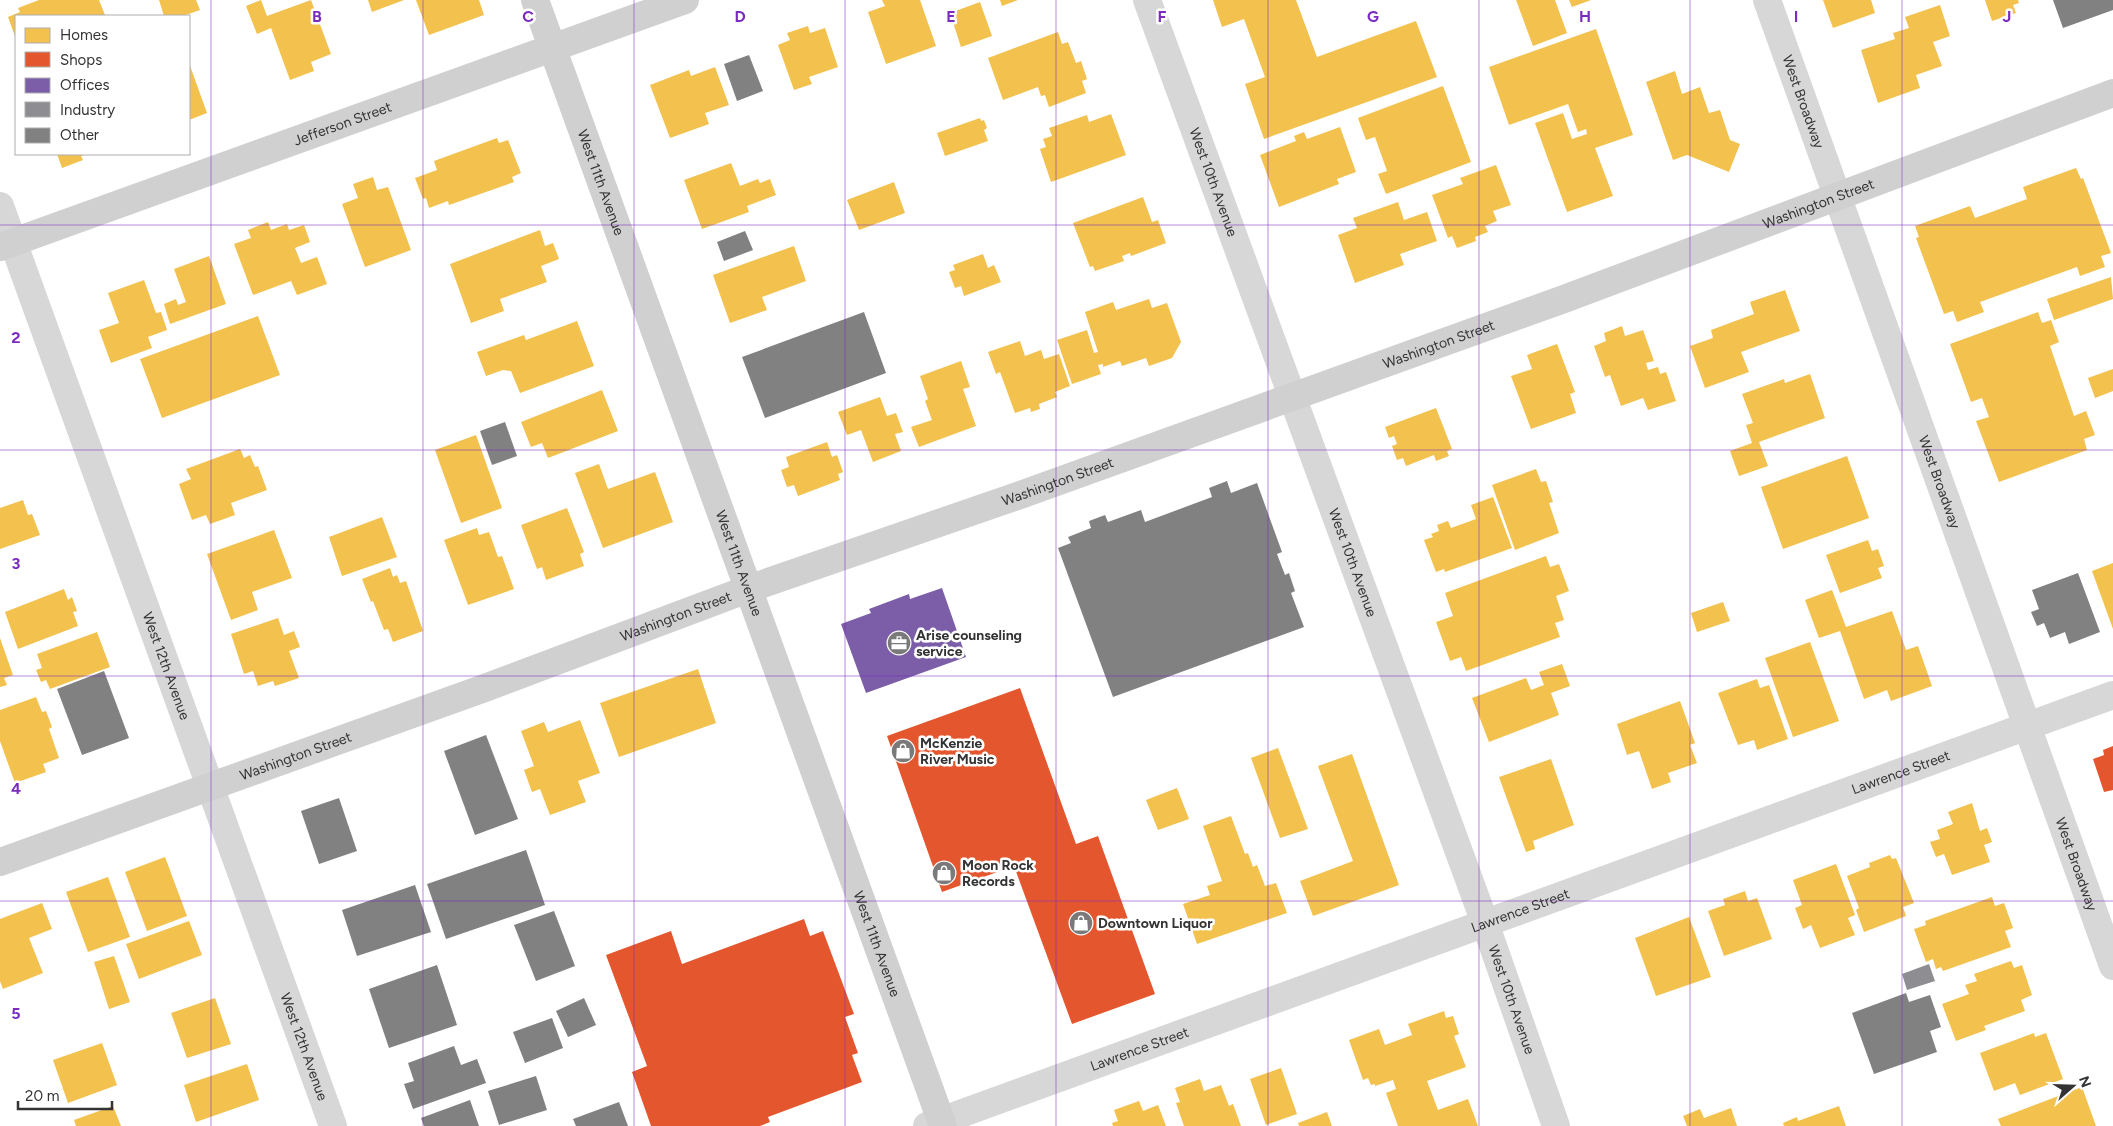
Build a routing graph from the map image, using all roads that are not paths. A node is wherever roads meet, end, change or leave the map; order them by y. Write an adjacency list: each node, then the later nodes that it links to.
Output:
1 (536, 0): 5 (main road, West 11th Avenue)
2 (685, 0): 5 (main road, Jefferson Street)
3 (1147, 0): 10 (street, West 10th Avenue)
4 (1767, 0): 7 (street, West Broadway)
5 (553, 49): 9 (main road, Jefferson Street); 11 (main road, West 11th Avenue)
6 (2113, 93): 7 (main road, Washington Street)
7 (1837, 196): 10 (main road, Washington Street); 13 (street, West Broadway)
8 (0, 206): 9 (street, West 12th Avenue)
9 (7, 244): 14 (street, West 12th Avenue)
10 (1292, 397): 11 (main road, Washington Street); 16 (street, West 10th Avenue)
11 (748, 589): 14 (main road, Washington Street); 18 (main road, West 11th Avenue)
12 (2113, 695): 13 (street, Lawrence Street)
13 (2027, 725): 16 (street, Lawrence Street); 17 (street, West Broadway)
14 (210, 786): 15 (main road, Washington Street); 19 (street, West 12th Avenue)
15 (0, 862)
16 (1485, 924): 18 (street, Lawrence Street); 20 (street, West 10th Avenue)
17 (2113, 966)
18 (937, 1124)
19 (333, 1126)
20 (1556, 1126)

